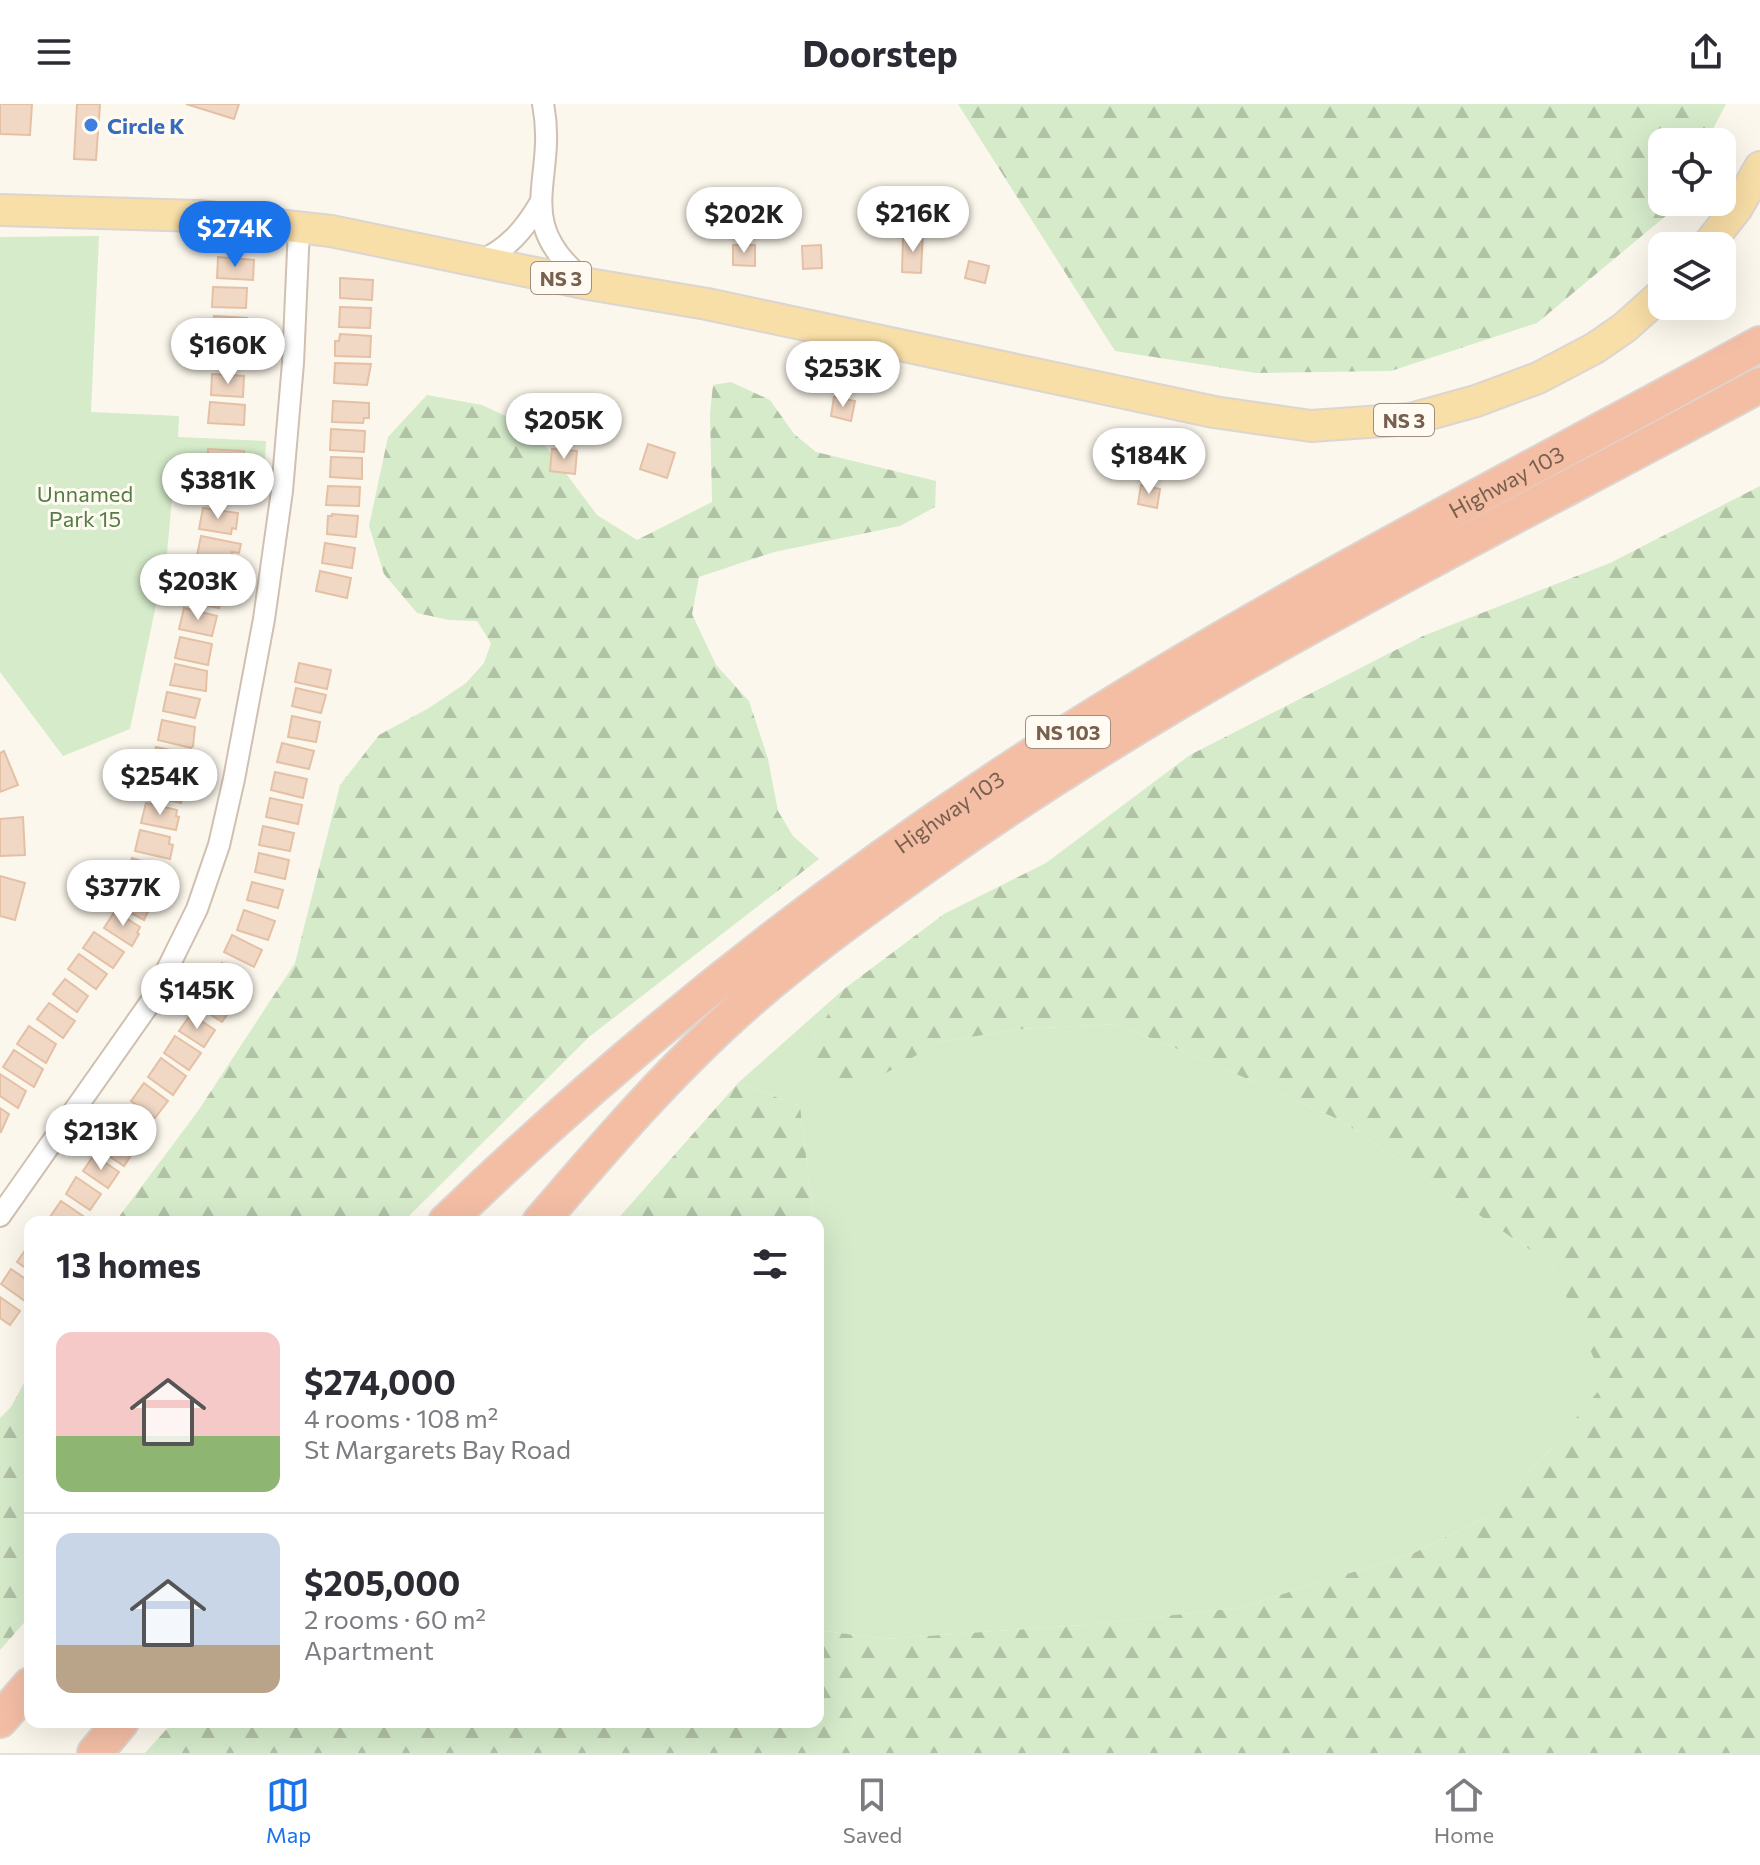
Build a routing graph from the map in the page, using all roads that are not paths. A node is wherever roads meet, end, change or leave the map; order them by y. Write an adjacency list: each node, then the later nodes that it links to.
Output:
1 (543, 104): 3 (street)
2 (1760, 167): 6 (main road)
3 (540, 203): 7 (street); 8 (street)
4 (0, 210): 5 (main road, NS 3)
5 (299, 228): 7 (main road, NS 3); 14 (street)
6 (1718, 232)
7 (478, 262): 8 (main road, NS 3)
8 (589, 284): 9 (main road, NS 3)
9 (1648, 307)
10 (1760, 321): 13 (highway)
11 (1760, 344): 13 (highway, Highway 103 / NS 103)
12 (1760, 385): 16 (highway, Highway 103 / NS 103)
13 (1344, 571): 15 (highway, Highway 103 / NS 103)
14 (0, 1216)
15 (453, 1216)
16 (545, 1216)
17 (24, 1692): 18 (highway)
18 (0, 1720)
19 (116, 1728): 20 (highway)
20 (95, 1753)

